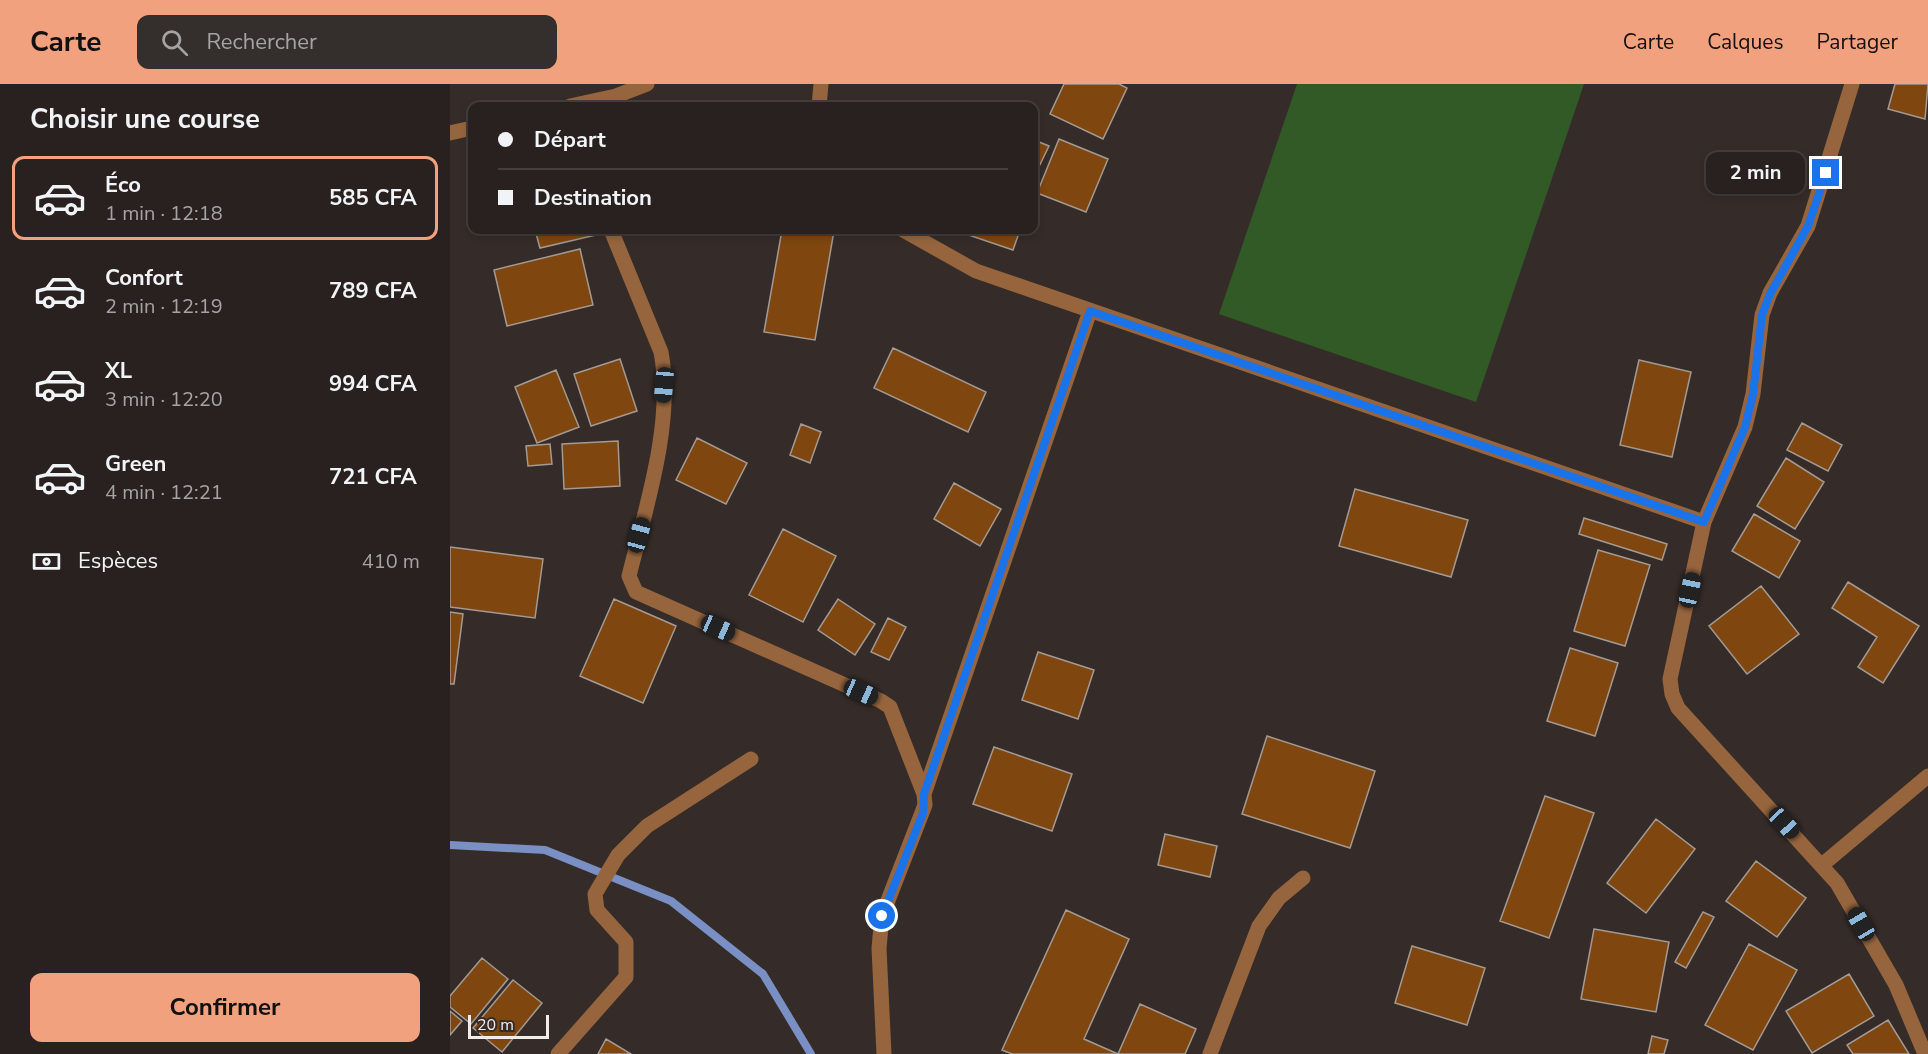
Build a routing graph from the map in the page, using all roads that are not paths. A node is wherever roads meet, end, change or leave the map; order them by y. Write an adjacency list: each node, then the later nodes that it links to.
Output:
1 (647, 84): 4 (street)
2 (821, 84): 5 (street)
3 (1852, 84): 11 (street)
4 (613, 101)
5 (819, 102)
6 (468, 129): 7 (street)
7 (450, 133)
8 (612, 234): 14 (street)
9 (910, 234): 10 (street)
10 (1090, 311): 11 (street); 14 (street)
11 (1704, 522): 15 (street)
12 (751, 759): 17 (street)
13 (1928, 777): 15 (street)
14 (924, 794): 18 (street)
15 (1822, 865): 20 (street)
16 (1303, 878): 19 (street)
17 (558, 1054)
18 (885, 1054)
19 (1210, 1054)
20 (1925, 1054)

